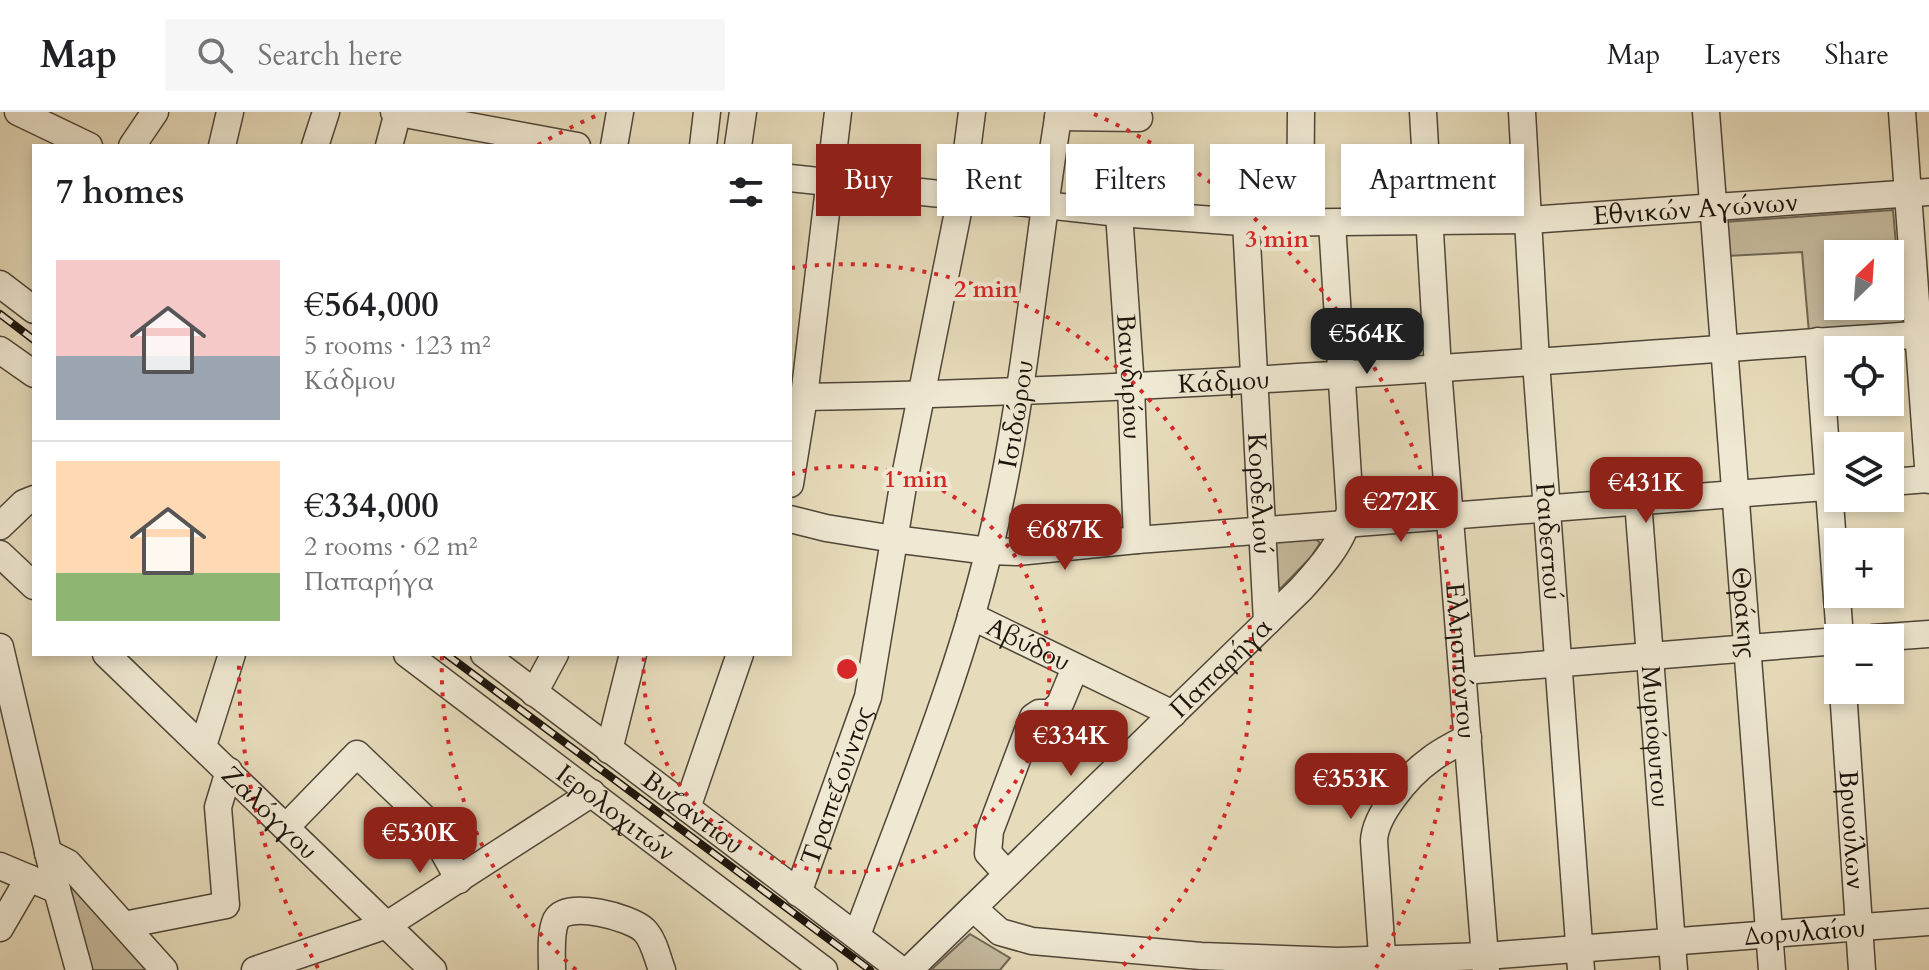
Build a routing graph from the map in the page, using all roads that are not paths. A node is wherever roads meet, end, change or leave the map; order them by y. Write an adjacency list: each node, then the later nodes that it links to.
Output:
1 (18, 112): 18 (street)
2 (155, 112): 19 (street)
3 (230, 112): 20 (street)
4 (326, 112): 21 (street)
5 (397, 112): 22 (street); 23 (street)
6 (620, 112): 24 (street)
7 (707, 112): 25 (street)
8 (743, 112): 26 (street)
9 (838, 112): 27 (street)
10 (972, 112): 28 (street, Τραπεζούντος)
11 (1301, 112): 42 (street)
12 (1423, 112): 41 (street, Ελλησπόντου)
13 (1522, 112): 39 (street, Ραιδεστού)
14 (1706, 112): 33 (street, Θράκης)
15 (1902, 112): 32 (street)
16 (1058, 115): 17 (street); 29 (street, Ισιδώρου)
17 (1139, 118)
18 (85, 144)
19 (133, 144)
20 (222, 144)
21 (316, 144)
22 (389, 144)
23 (554, 144)
24 (614, 144)
25 (703, 144)
26 (738, 144)
27 (834, 144)
28 (968, 144)
29 (1050, 171)
30 (792, 178): 31 (street, Εθνικών Αγώνων)
31 (816, 181)
32 (1919, 192): 33 (street, Εθνικών Αγώνων); 46 (street)
33 (1713, 208): 39 (street, Εθνικών Αγώνων); 48 (street, Θράκης)
34 (825, 216): 59 (street)
35 (957, 216): 58 (street, Τραπεζούντος)
36 (1044, 216): 57 (street, Ισιδώρου)
37 (1119, 216): 56 (street, Βαινδιρίου)
38 (1161, 216): 40 (street, Εθνικών Αγώνων)
39 (1529, 220): 41 (street, Εθνικών Αγώνων); 51 (street, Ραιδεστού)
40 (1246, 222): 42 (street, Εθνικών Αγώνων); 55 (street, Κορδελιού)
41 (1428, 222): 43 (street, Εθνικών Αγώνων); 52 (street, Ελλησπόντου)
42 (1300, 223): 43 (street, Εθνικών Αγώνων)
43 (1332, 223): 54 (street)
44 (0, 284): 45 (street)
45 (32, 305)
46 (1924, 334): 47 (street, Κάδμου); 62 (street)
47 (1818, 341): 48 (street, Κάδμου); 60 (street)
48 (1723, 347): 51 (street, Κάδμου); 65 (street, Θράκης)
49 (0, 351): 50 (street); 53 (street)
50 (0, 360)
51 (1536, 362): 52 (street, Κάδμου); 68 (street, Ραιδεστού)
52 (1438, 369): 54 (street, Κάδμου); 70 (street, Ελλησπόντου)
53 (32, 373)
54 (1342, 376): 55 (street, Κάδμου); 72 (street)
55 (1254, 381): 56 (street, Κάδμου); 74 (street, Κορδελιού)
56 (1131, 387): 57 (street, Κάδμου); 76 (street, Βαινδιρίου)
57 (1019, 392): 58 (street, Κάδμου); 77 (street, Ισιδώρου)
58 (922, 395): 59 (street, Κάδμου); 75 (street, Τραπεζούντος)
59 (804, 397): 61 (street)
60 (1828, 432)
61 (792, 472)
62 (1929, 479): 63 (street)
63 (1904, 481)
64 (1824, 487): 65 (street)
65 (1735, 493): 67 (street); 87 (street, Θράκης)
66 (32, 500): 73 (street)
67 (1638, 501): 68 (street); 88 (street, Μυριόφυτου)
68 (1547, 508): 70 (street); 96 (street, Ραιδεστού)
69 (1835, 512): 82 (street)
70 (1450, 515): 72 (street); 98 (street, Ελλησπόντου)
71 (792, 520): 75 (street)
72 (1347, 523): 74 (street); 81 (street, Παπαρήγα)
73 (0, 526)
74 (1262, 530): 76 (street); 81 (street, Κορδελιού)
75 (894, 539): 77 (street); 115 (street, Τραπεζούντος)
76 (1137, 540): 77 (street)
77 (989, 551): 80 (street, Ισιδώρου)
78 (0, 554): 79 (street)
79 (32, 584)
80 (971, 616): 97 (street, Αβύδου); 122 (street, Ισιδώρου)
81 (1267, 622): 101 (street, Παπαρήγα)
82 (1839, 624)
83 (1929, 634): 84 (street)
84 (1904, 636)
85 (1824, 640): 87 (street)
86 (0, 647): 109 (street)
87 (1746, 648): 88 (street); 123 (street, Θράκης)
88 (1651, 655): 96 (street); 124 (street, Μυριόφυτου)
89 (108, 656): 103 (street, Ζαλόγγου)
90 (231, 656): 103 (street)
91 (410, 656): 106 (street, Ιερολοχιτών)
92 (487, 656): 99 (street, Βυζαντίου)
93 (554, 656): 99 (street)
94 (632, 656): 104 (street)
95 (739, 656): 107 (street)
96 (1559, 662): 98 (street); 125 (street, Ραιδεστού)
97 (1075, 668): 101 (street, Αβύδου); 111 (street)
98 (1463, 671): 102 (street, Ελλησπόντου)
99 (534, 693): 104 (street, Βυζαντίου)
100 (1844, 704): 121 (street, Βρυούλων)
101 (1173, 714): 111 (street, Παπαρήγα)
102 (1468, 737): 127 (street, Ελλησπόντου); 129 (street)
103 (203, 746): 105 (street, Ζαλόγγου)
104 (609, 750): 107 (street, Βυζαντίου)
105 (229, 771): 108 (street, Ζαλόγγου); 118 (street)
106 (592, 793): 113 (street); 136 (street, Ιερολοχιτών)
107 (687, 808): 115 (street, Βυζαντίου)
108 (286, 827): 113 (street); 119 (street, Ζαλόγγου)
109 (48, 853): 114 (street); 118 (street)
110 (0, 866): 112 (street)
111 (1007, 874): 116 (street, Παπαρήγα)
112 (29, 878): 114 (street); 120 (street)
113 (459, 880): 119 (street)
114 (57, 890): 130 (street)
115 (798, 893): 122 (street, Βυζαντίου)
116 (973, 908): 126 (street, Δορυλαίου); 138 (street, Παπαρήγα)
117 (1929, 922): 121 (street, Δορυλαίου)
118 (124, 925): 131 (street)
119 (387, 925): 132 (street); 133 (street, Ζαλόγγου)
120 (0, 928)
121 (1860, 928): 123 (street, Δορυλαίου); 141 (street, Βρυούλων)
122 (857, 935): 137 (street, Βυζαντίου)
123 (1769, 935): 124 (street, Δορυλαίου); 140 (street, Θράκης)
124 (1672, 942): 125 (street, Δορυλαίου); 139 (street, Μυριόφυτου)
125 (1580, 960): 127 (street, Δορυλαίου)
126 (1202, 963): 128 (street, Δορυλαίου)
127 (1485, 963): 129 (street, Δορυλαίου)
128 (1277, 965): 129 (street, Δορυλαίου)
129 (1383, 966)
130 (79, 970)
131 (164, 970)
132 (255, 970)
133 (433, 970)
134 (552, 970): 135 (street)
135 (662, 970)
136 (824, 970)
137 (901, 970)
138 (909, 970)
139 (1674, 970)
140 (1772, 970)
141 (1862, 970)

